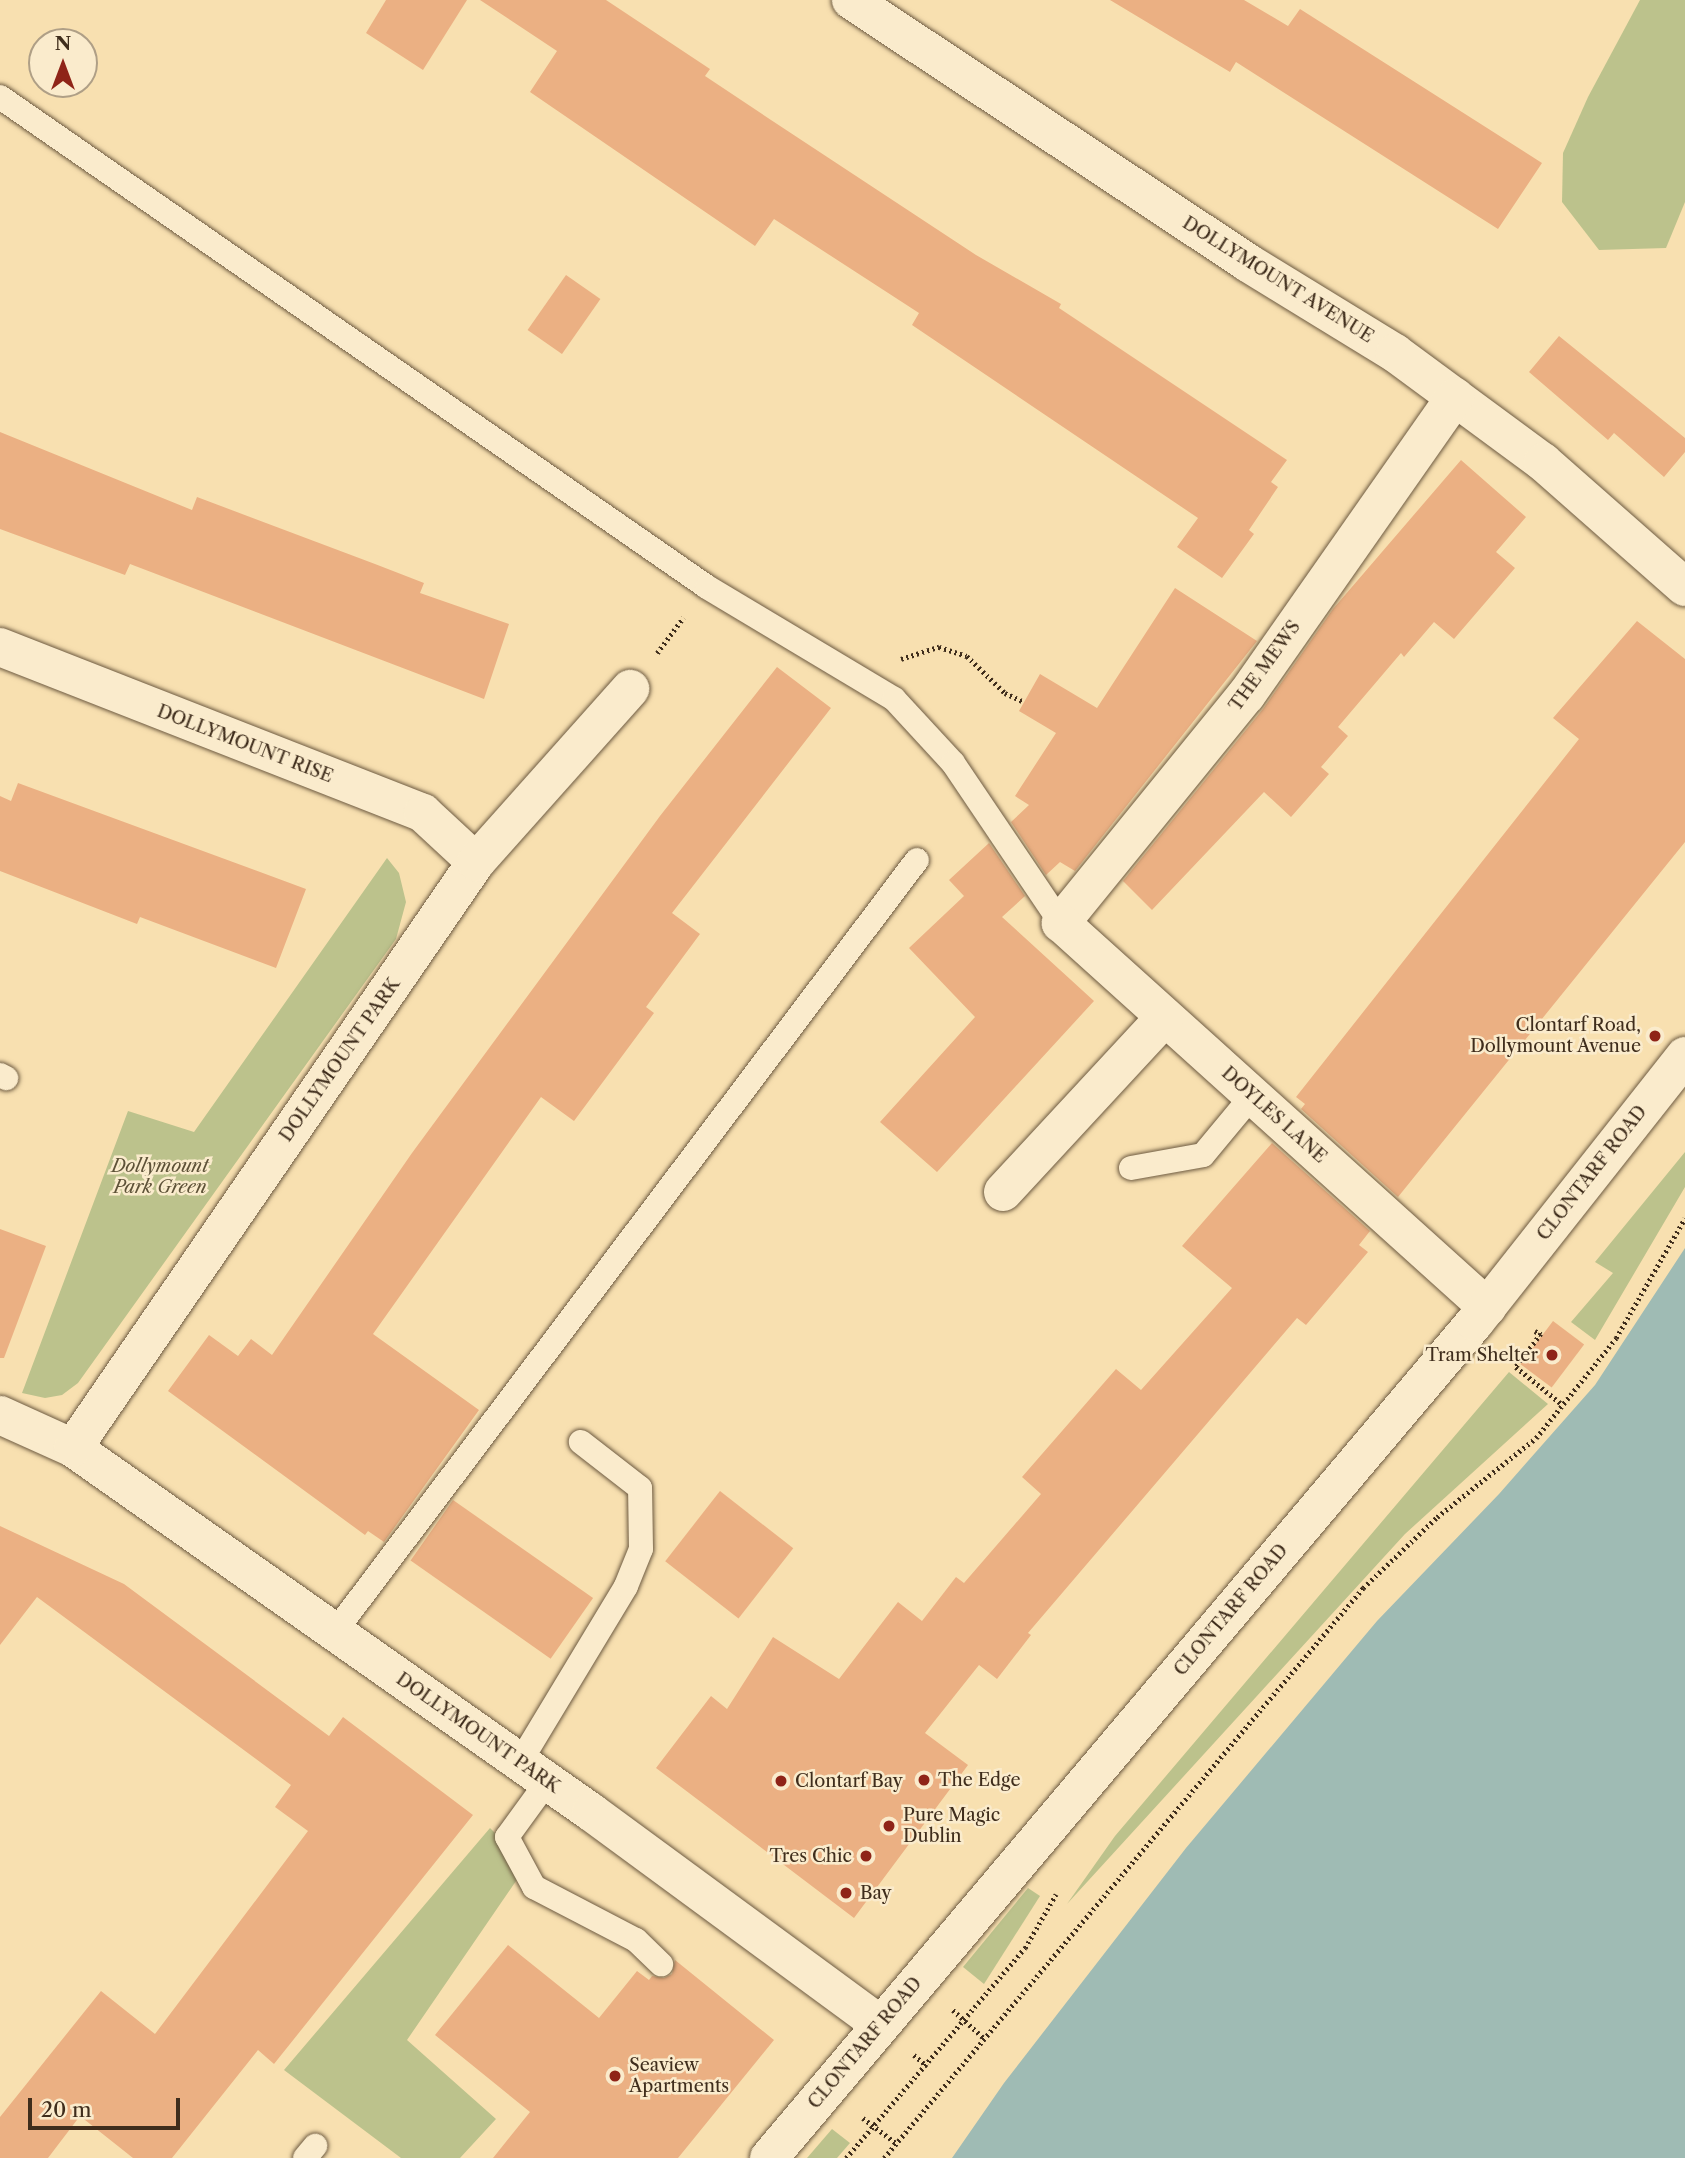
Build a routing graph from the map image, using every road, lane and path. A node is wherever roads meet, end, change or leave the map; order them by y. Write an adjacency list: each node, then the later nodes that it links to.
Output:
1 (850, 0): 3 (street, DOLLYMOUNT AVENUE)
2 (0, 97): 4 (lane)
3 (1455, 397): 5 (street, DOLLYMOUNT AVENUE); 12 (street, THE MEWS)
4 (707, 587): 7 (lane); 8 (path)
5 (1685, 587)
6 (0, 648): 11 (street, DOLLYMOUNT RISE)
7 (872, 685): 9 (path); 12 (lane)
8 (629, 689): 11 (street, DOLLYMOUNT PARK)
9 (1024, 702)
10 (917, 860): 25 (lane)
11 (475, 862): 24 (street, DOLLYMOUNT PARK)
12 (1061, 923): 13 (street, DOYLES LANE)
13 (1165, 1017): 15 (street, DOYLES LANE); 17 (street)
14 (1685, 1056): 19 (street, CLONTARF ROAD)
15 (1252, 1096): 16 (lane); 19 (street, DOYLES LANE)
16 (1131, 1168)
17 (1003, 1192)
18 (1685, 1218): 21 (path)
19 (1487, 1307): 28 (street, CLONTARF ROAD)
20 (1535, 1331): 21 (path)
21 (1563, 1405): 30 (path)
22 (0, 1415): 24 (street, DOLLYMOUNT PARK)
23 (581, 1442): 26 (lane)
24 (73, 1448): 25 (street, DOLLYMOUNT PARK)
25 (334, 1633): 26 (street, DOLLYMOUNT PARK)
26 (533, 1772): 27 (lane); 28 (street, DOLLYMOUNT PARK)
27 (662, 1965)
28 (880, 2024): 29 (street, CLONTARF ROAD)
29 (769, 2158)
30 (884, 2158)

